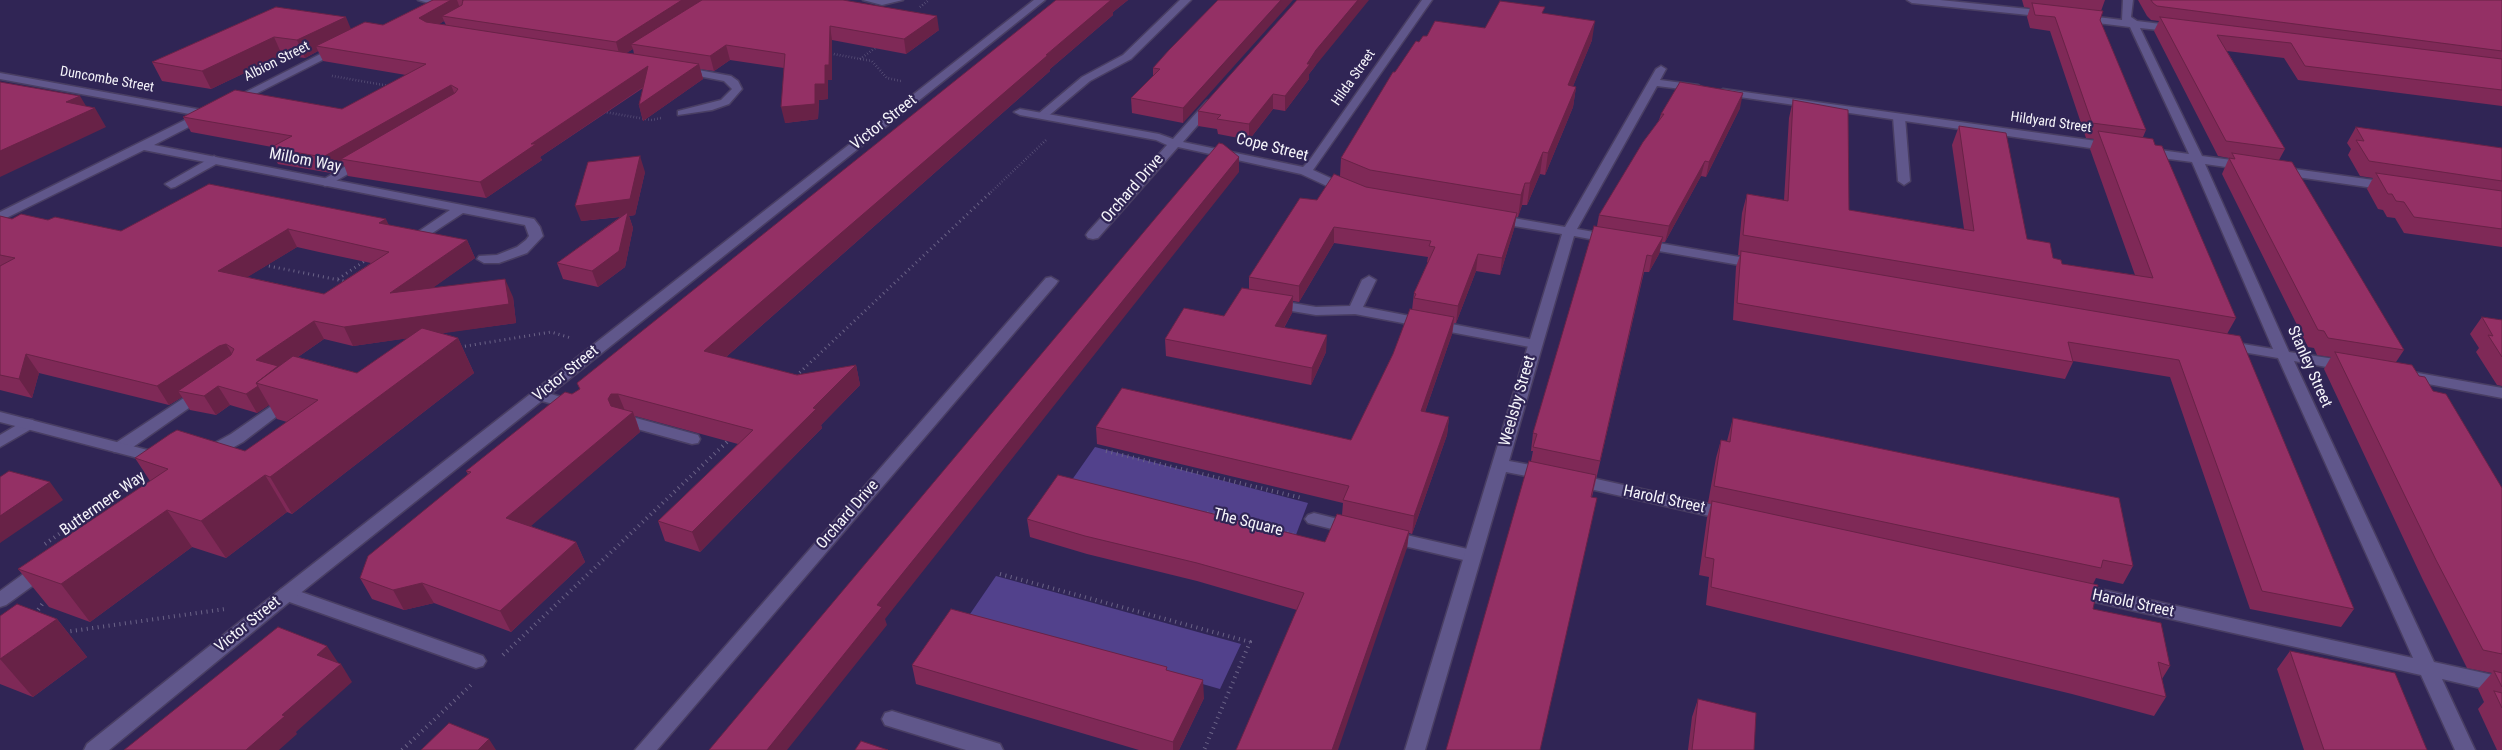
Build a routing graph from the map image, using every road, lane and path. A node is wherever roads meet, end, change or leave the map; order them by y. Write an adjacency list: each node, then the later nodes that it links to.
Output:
1 (430, 0): 9 (street)
2 (868, 0): 3 (street)
3 (898, 0)
4 (1040, 0): 21 (street, Victor Street)
5 (1186, 0): 28 (street)
6 (1427, 0): 36 (street, Hilda Street)
7 (1912, 0): 10 (street)
8 (2128, 0): 10 (street, Stanley Street)
9 (414, 10)
10 (2133, 23): 11 (street); 34 (street, Stanley Street)
11 (2191, 30)
12 (346, 44): 18 (street, Albion Street)
13 (882, 44): 15 (path)
14 (823, 52): 15 (path)
15 (860, 59): 21 (path)
16 (669, 68): 27 (street)
17 (1661, 69): 20 (street, Weelsby Street)
18 (294, 70): 22 (path); 24 (street, Albion Street)
19 (0, 76): 24 (street, Duncombe Street)
20 (1655, 82): 29 (street, Hildyard Street); 45 (street, Weelsby Street)
21 (932, 86): 60 (street, Victor Street)
22 (399, 88)
23 (1216, 97): 31 (street, Orchard Drive)
24 (217, 109): 32 (street, Albion Street)
25 (596, 111): 27 (path)
26 (1020, 112): 28 (street, Cope Street)
27 (682, 113)
28 (1042, 116): 30 (street, Cope Street)
29 (1899, 117): 34 (street, Hildyard Street); 37 (street)
30 (1066, 120): 31 (street, Cope Street); 65 (path)
31 (1174, 143): 36 (street, Cope Street); 46 (street, Orchard Drive)
32 (142, 146): 35 (street, Millom Way); 44 (street, Albion Street)
33 (374, 153): 38 (street)
34 (2197, 159): 40 (street, Hildyard Street); 62 (street, Stanley Street)
35 (214, 160): 38 (street, Millom Way); 39 (street)
36 (1304, 171): 41 (street, Cope Street)
37 (1904, 181)
38 (325, 182): 42 (street, Millom Way)
39 (171, 184)
40 (2403, 188)
41 (1356, 194)
42 (460, 208): 47 (street); 49 (street, Millom Way)
43 (1478, 216): 45 (street)
44 (0, 218)
45 (1568, 231): 51 (street); 59 (street, Weelsby Street)
46 (1093, 235)
47 (414, 241)
48 (368, 259): 52 (path)
49 (484, 259)
50 (263, 264): 52 (path)
51 (1774, 267)
52 (337, 280): 55 (path)
53 (1369, 280): 57 (street)
54 (1051, 281): 103 (street, Orchard Drive)
55 (356, 284)
56 (1259, 301): 57 (street)
57 (1355, 310): 59 (street)
58 (2211, 342): 62 (street)
59 (1535, 344): 80 (street, Weelsby Street)
60 (601, 347): 61 (path); 69 (street, Victor Street)
61 (451, 350)
62 (2283, 354): 63 (street); 97 (street, Stanley Street)
63 (2359, 368)
64 (2397, 375): 68 (street)
65 (792, 380)
66 (213, 385): 77 (street)
67 (300, 392): 79 (street)
68 (2502, 393)
69 (540, 396): 70 (street); 89 (street, Victor Street)
70 (579, 407)
71 (0, 417): 73 (street, Buttermere Way)
72 (625, 420): 75 (street)
73 (27, 424): 76 (street); 77 (street, Buttermere Way)
74 (734, 435): 95 (path)
75 (692, 439)
76 (0, 442)
77 (120, 448): 79 (street, Buttermere Way)
78 (1106, 451): 83 (path)
79 (180, 461): 84 (path, Buttermere Way)
80 (1499, 465): 82 (street, Harold Street); 85 (street, Weelsby Street)
81 (1200, 511): 83 (path, The Square)
82 (1743, 518)
83 (1314, 519): 85 (street)
84 (42, 546)
85 (1472, 556): 106 (street, Weelsby Street)
86 (55, 561): 90 (street)
87 (1000, 574): 105 (path)
88 (2062, 588): 97 (street, Harold Street)
89 (286, 594): 96 (street); 101 (street, Victor Street)
90 (0, 600)
91 (44, 602): 93 (path)
92 (229, 608): 94 (path)
93 (34, 615)
94 (57, 633)
95 (496, 661)
96 (476, 662)
97 (2428, 669): 99 (street, Harold Street); 107 (street, Stanley Street)
98 (474, 682): 102 (path)
99 (2502, 685)
100 (892, 719): 104 (street)
101 (94, 750)
102 (402, 750)
103 (644, 750)
104 (993, 750)
105 (1204, 750)
106 (1415, 750)
107 (2465, 750)

